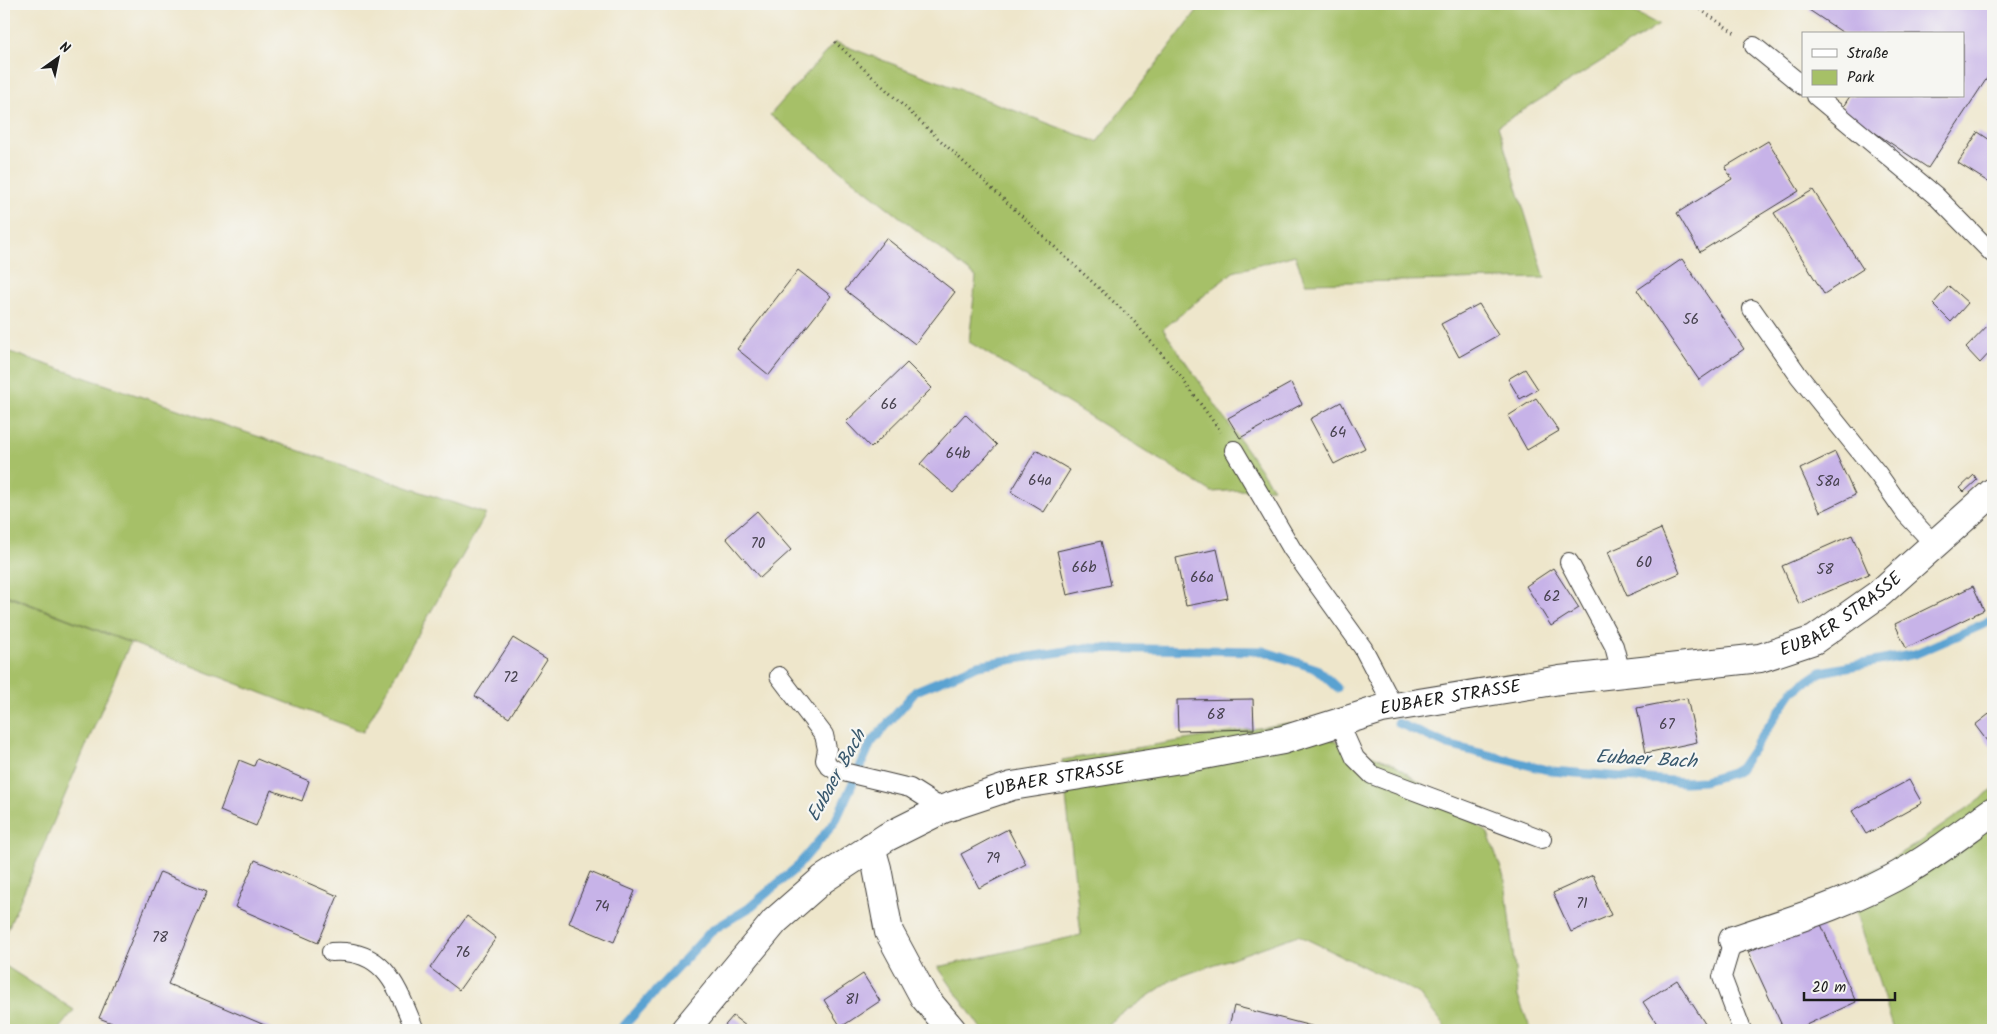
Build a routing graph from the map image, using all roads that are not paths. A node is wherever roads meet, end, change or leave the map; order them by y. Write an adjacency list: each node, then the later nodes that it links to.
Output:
1 (1754, 46): 2 (lane)
2 (1802, 85)
3 (1818, 98): 4 (lane)
4 (1993, 254)
5 (1752, 309): 8 (lane)
6 (1234, 450): 12 (lane)
7 (1993, 492): 8 (street, EUBAER STRASSE)
8 (1934, 544): 10 (street, EUBAER STRASSE)
9 (1569, 562): 10 (lane)
10 (1621, 673): 12 (street, EUBAER STRASSE)
11 (779, 676): 14 (lane)
12 (1394, 707): 13 (street, EUBAER STRASSE)
13 (1339, 722): 14 (street, EUBAER STRASSE); 16 (lane)
14 (943, 809): 17 (street, EUBAER STRASSE)
15 (1993, 811): 18 (street)
16 (1542, 839)
17 (871, 847): 21 (street, EUBAER STRASSE); 22 (street)
18 (1733, 940): 23 (lane)
19 (331, 952): 20 (lane)
20 (415, 1030)
21 (685, 1030)
22 (952, 1030)
23 (1742, 1030)

